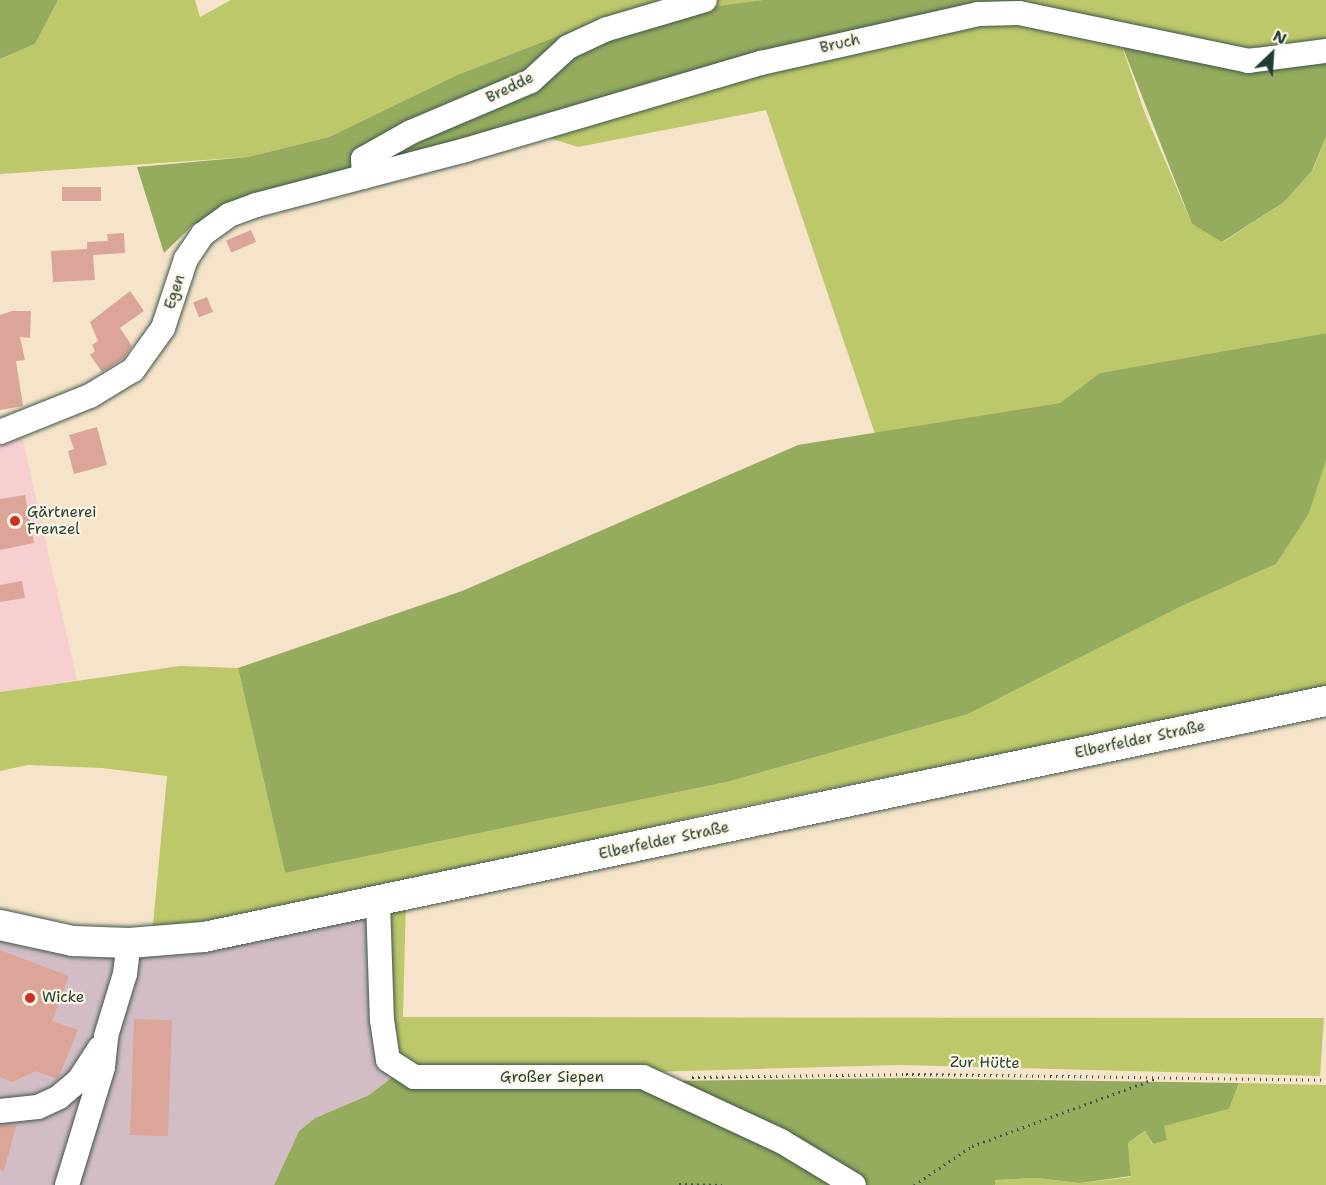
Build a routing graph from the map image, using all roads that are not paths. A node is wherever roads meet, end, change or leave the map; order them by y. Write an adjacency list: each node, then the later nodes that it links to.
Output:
1 (705, 0): 3 (street, Bredde)
2 (1326, 51): 3 (street, Bruch)
3 (364, 177): 4 (street, Egen)
4 (0, 432)
5 (1326, 700): 6 (main road, Elberfelder Straße)
6 (378, 902): 8 (main road, Elberfelder Straße); 12 (street, Großer Siepen)
7 (0, 925): 8 (main road, Elberfelder Straße)
8 (129, 943): 9 (street)
9 (106, 1036): 10 (street); 11 (street)
10 (0, 1111)
11 (67, 1185)
12 (854, 1185)

